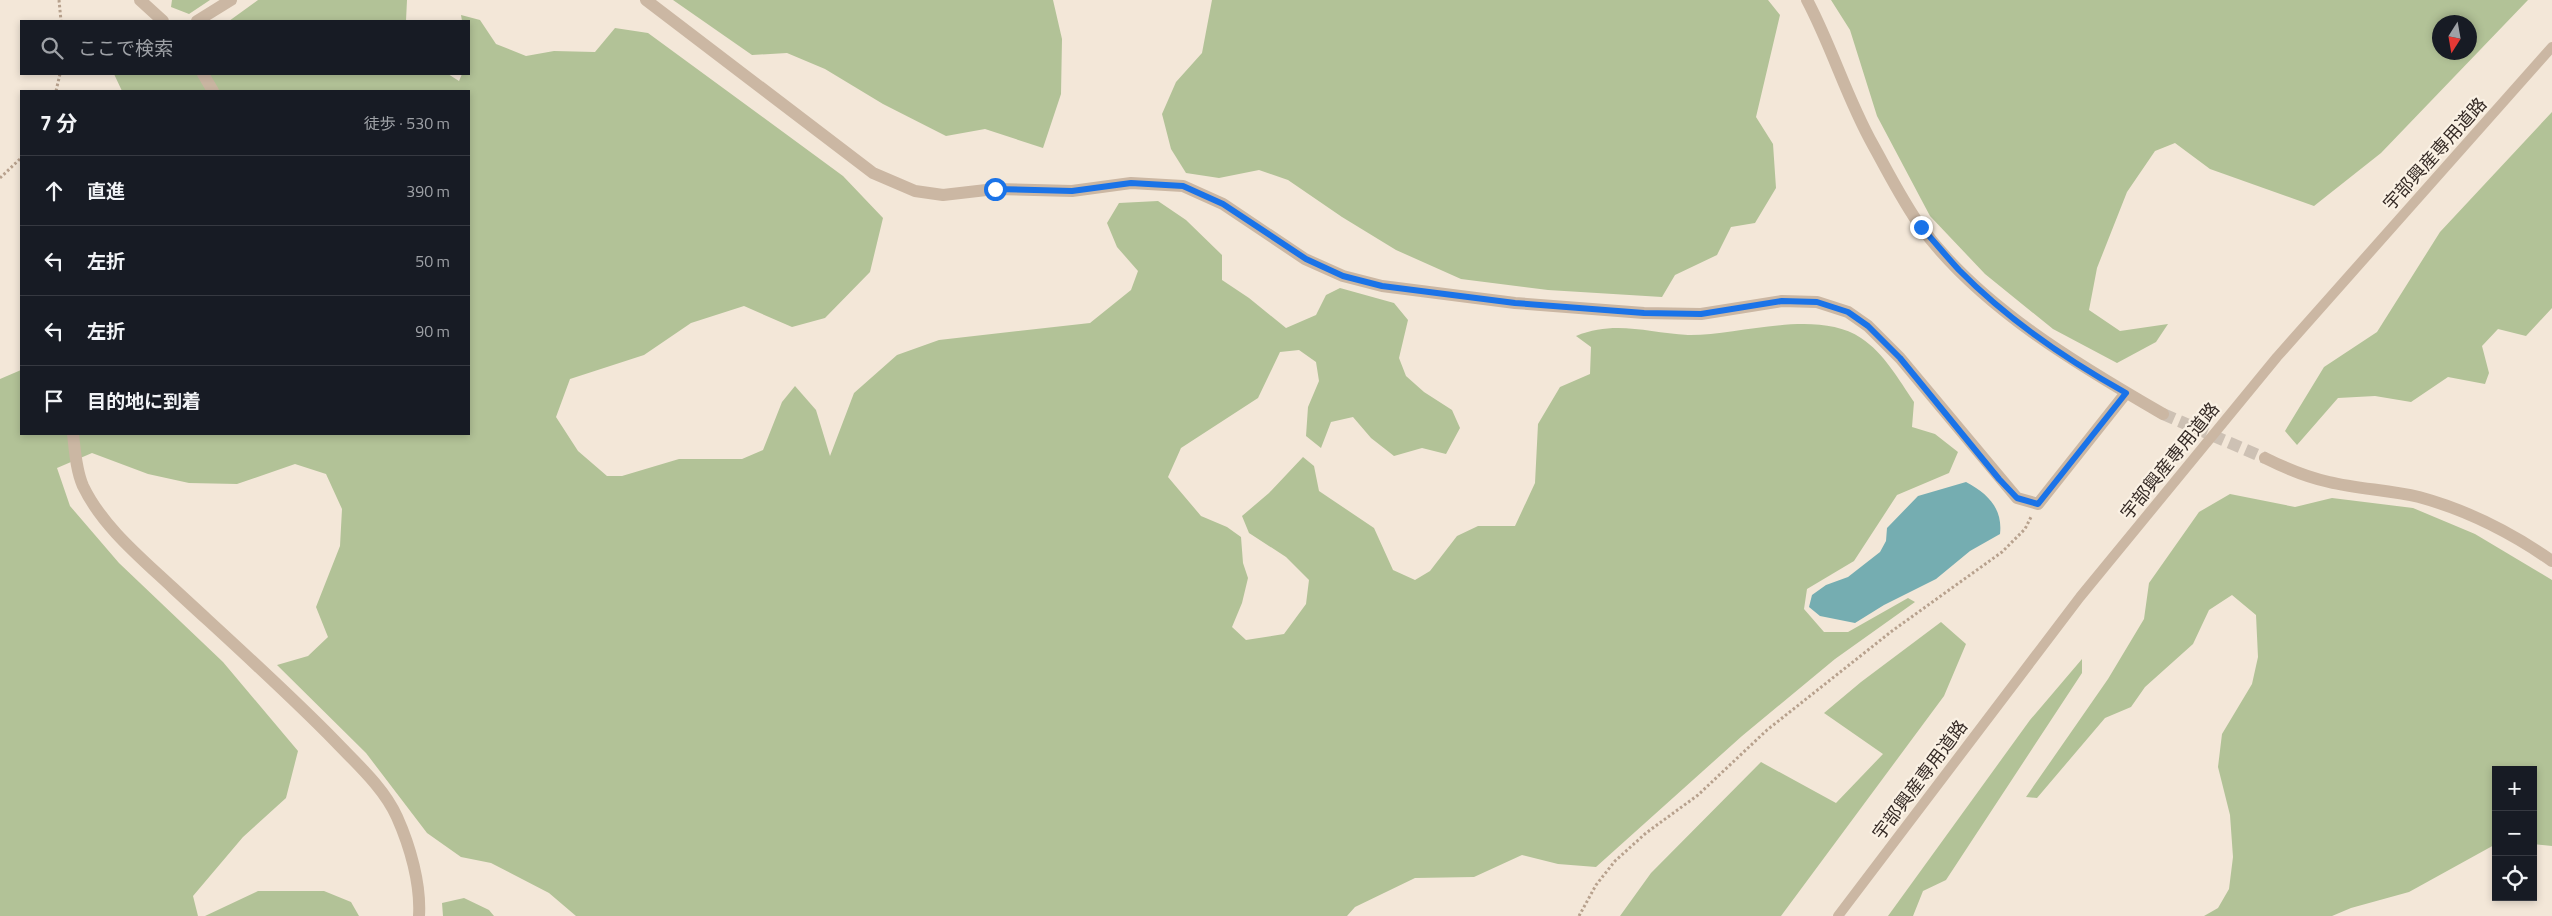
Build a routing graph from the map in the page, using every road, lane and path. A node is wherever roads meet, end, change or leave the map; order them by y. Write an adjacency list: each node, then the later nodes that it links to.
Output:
1 (59, 0): 6 (path)
2 (140, 0): 7 (street)
3 (231, 0): 8 (street)
4 (646, 0): 20 (street)
5 (1807, 0): 16 (street)
6 (61, 20)
7 (162, 20)
8 (199, 20)
9 (2552, 47): 24 (lane, 宇部興産専用道路)
10 (60, 75): 12 (path)
11 (204, 75): 13 (street)
12 (56, 90)
13 (212, 90)
14 (20, 159): 15 (path)
15 (0, 178)
16 (2126, 393): 17 (street); 20 (street)
17 (2163, 414)
18 (73, 435): 22 (street)
19 (2264, 458): 21 (street)
20 (2038, 504): 23 (path)
21 (2552, 561)
22 (418, 916)
23 (1579, 916)
24 (1838, 916)

